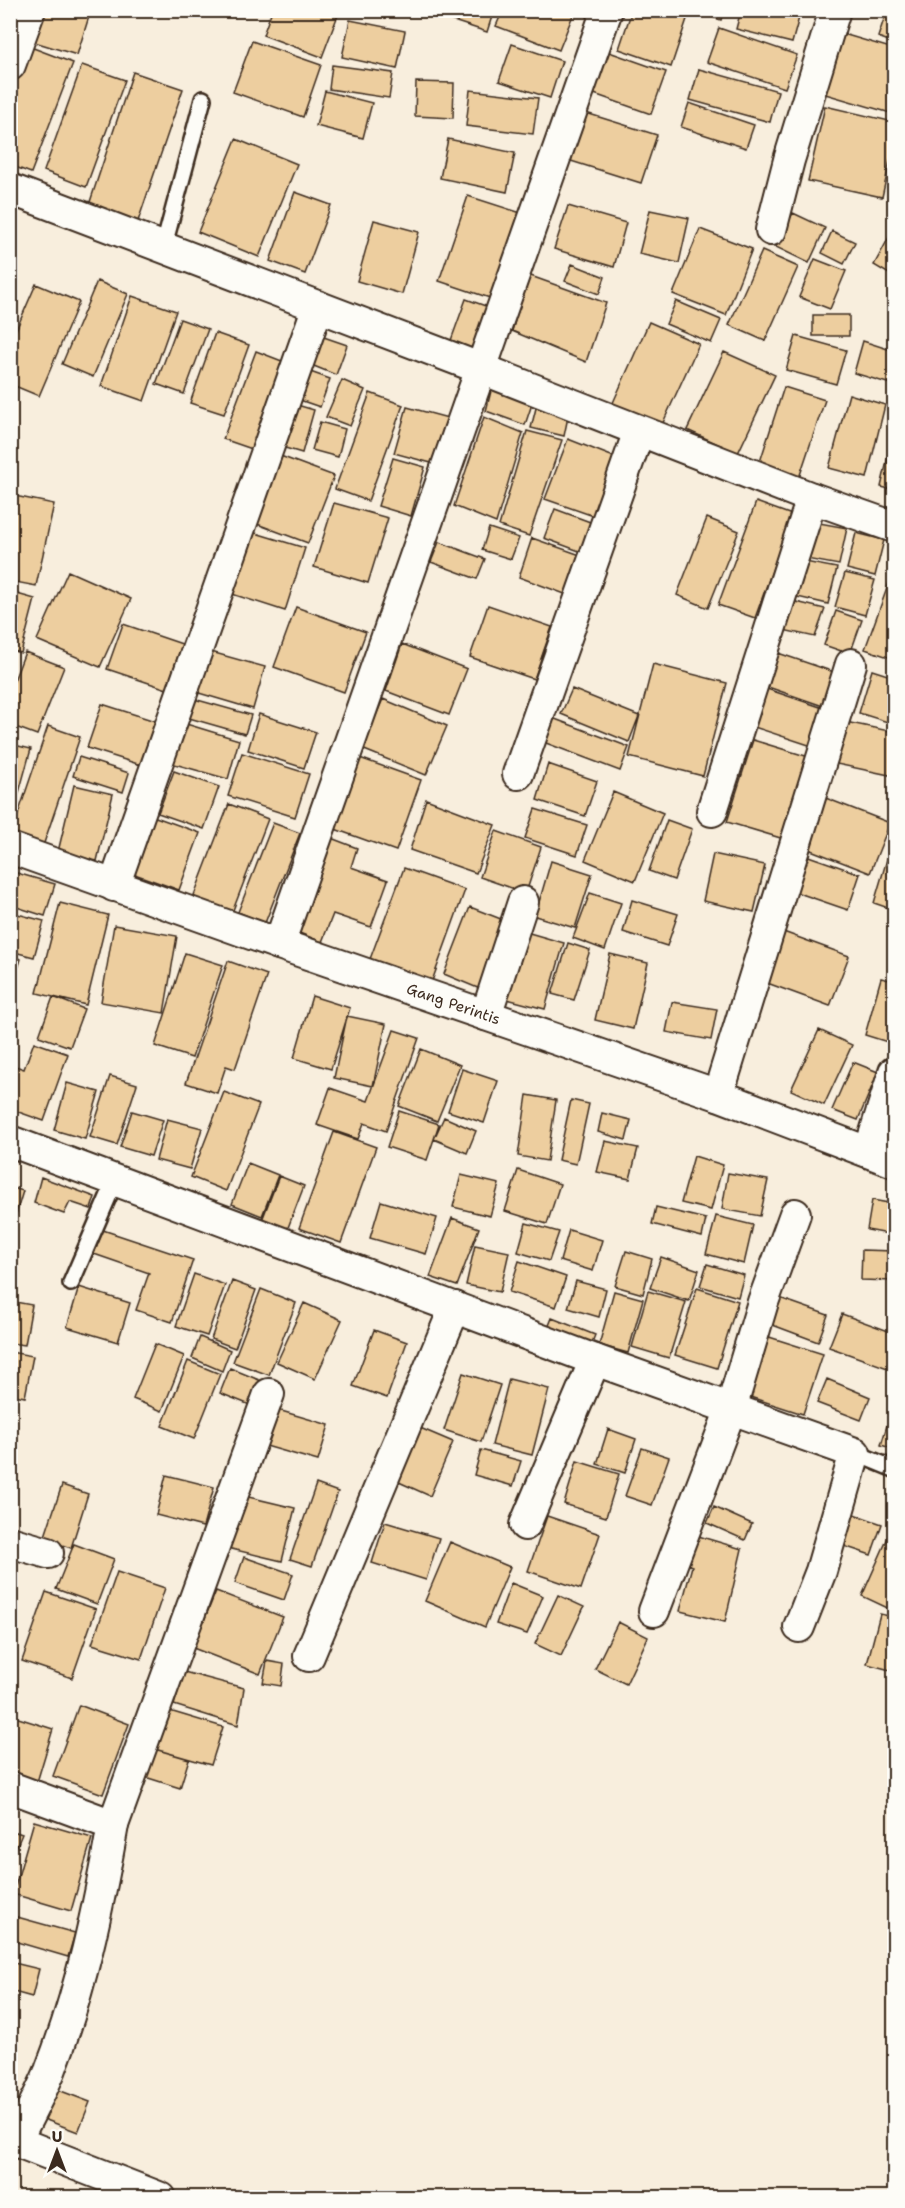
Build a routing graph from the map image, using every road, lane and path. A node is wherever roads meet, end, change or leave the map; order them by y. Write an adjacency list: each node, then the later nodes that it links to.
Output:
1 (30, 10): 4 (street)
2 (608, 10): 10 (street)
3 (835, 10): 7 (street)
4 (10, 65)
5 (203, 99): 8 (lane)
6 (10, 189): 8 (street)
7 (771, 230)
8 (163, 249): 9 (street)
9 (318, 306): 10 (street); 18 (street)
10 (482, 369): 11 (street); 20 (street)
11 (639, 430): 12 (street); 15 (street)
12 (812, 498): 13 (street); 16 (street)
13 (894, 527)
14 (851, 664): 23 (street)
15 (518, 774)
16 (712, 811)
17 (10, 848): 18 (street, Gang Perintis)
18 (114, 886): 20 (street, Gang Perintis)
19 (524, 902): 21 (street)
20 (279, 944): 21 (street, Gang Perintis)
21 (486, 1015): 23 (street, Gang Perintis)
22 (894, 1072): 25 (street)
23 (718, 1095): 25 (street, Gang Perintis)
24 (10, 1141): 26 (street)
25 (882, 1157)
26 (115, 1181): 28 (lane); 29 (street)
27 (795, 1214): 32 (street)
28 (71, 1283)
29 (455, 1307): 30 (street); 40 (street)
30 (596, 1360): 32 (street); 35 (street)
31 (269, 1394): 42 (street)
32 (731, 1409): 33 (street); 38 (street)
33 (855, 1453): 34 (lane); 39 (street)
34 (894, 1469)
35 (525, 1525)
36 (10, 1542): 37 (street)
37 (48, 1553)
38 (654, 1611)
39 (799, 1627)
40 (309, 1656)
41 (10, 1787): 42 (street)
42 (113, 1825): 43 (street)
43 (13, 2140): 44 (street)
44 (161, 2198)

